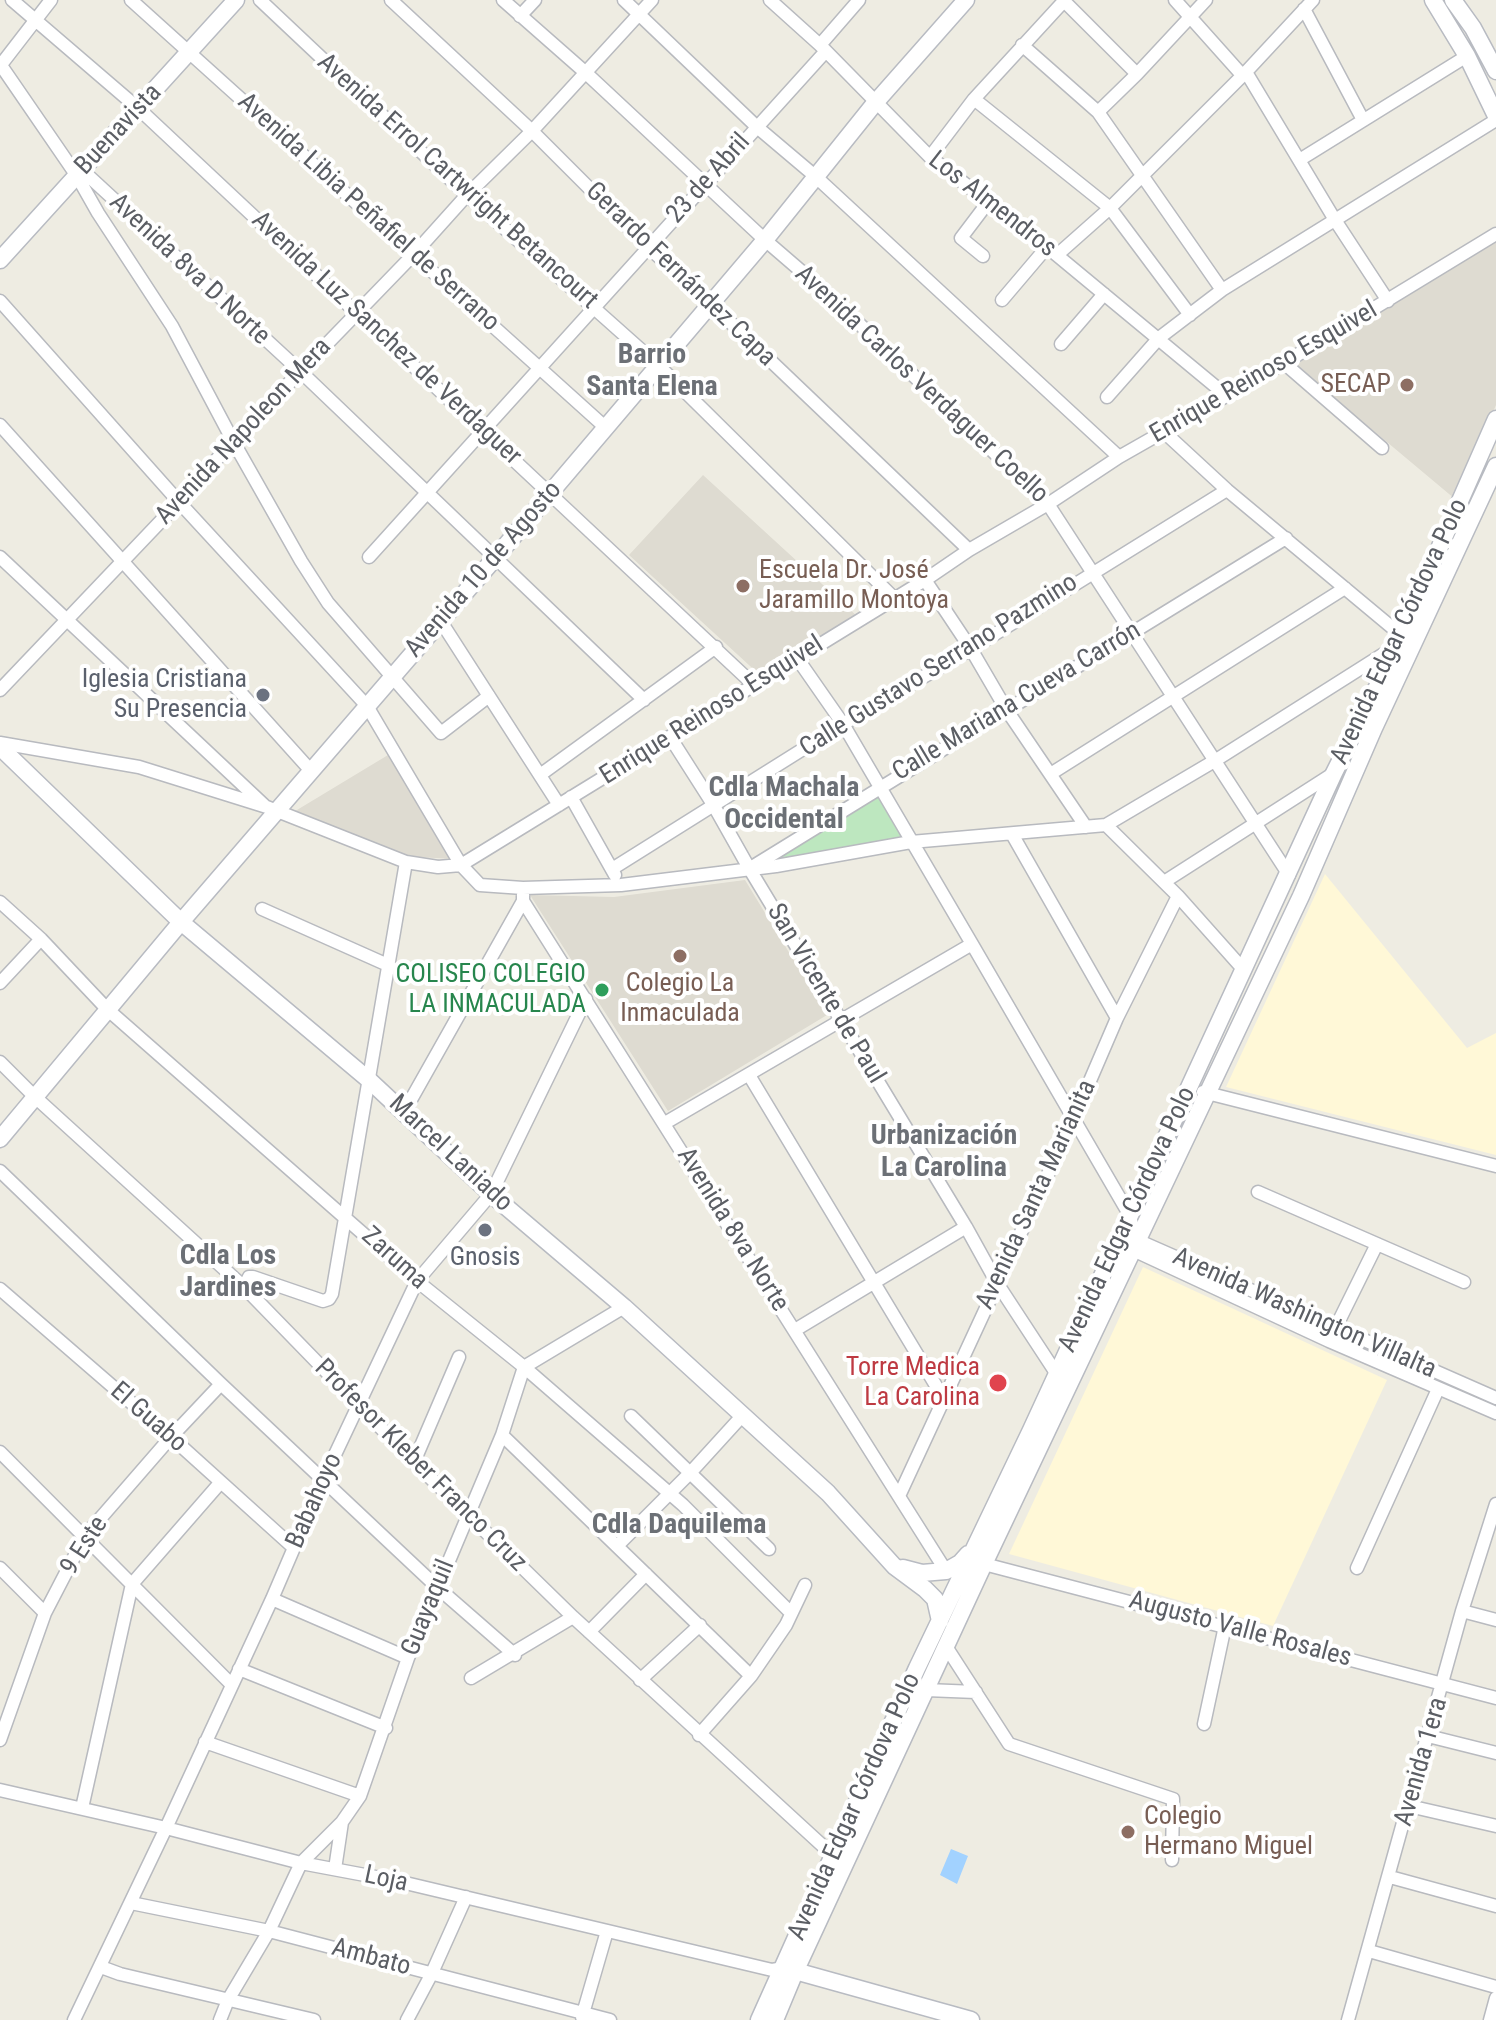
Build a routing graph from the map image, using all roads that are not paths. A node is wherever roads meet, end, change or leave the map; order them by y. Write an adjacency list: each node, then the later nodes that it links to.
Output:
1 (12, 0): 23 (street, Avenida Luz Sanchez de Verdaguer)
2 (51, 0): 23 (street)
3 (131, 0): 26 (street, Avenida Libia Peñafiel de Serrano)
4 (236, 0): 26 (main road, Buenavista)
5 (260, 0): 47 (street, Avenida Errol Cartwright Betancourt)
6 (391, 0): 40 (street, Gerardo Fernández Capa)
7 (503, 0): 21 (street, Avenida Carlos Verdaguer Coello)
8 (535, 0): 21 (street)
9 (624, 0): 20 (street)
10 (652, 0): 20 (street, Avenida Napoleon Mera)
11 (770, 0): 25 (street, Los Almendros)
12 (859, 0): 25 (street, 23 de Abril)
13 (966, 0): 34 (main road, Avenida 10 de Agosto)
14 (1064, 0): 24 (street); 32 (street)
15 (1175, 0): 22 (street)
16 (1206, 0): 22 (street)
17 (1433, 0): 27 (main road)
18 (1453, 0): 29 (main road)
19 (1308, 5): 31 (street); 38 (street)
20 (640, 13): 30 (street, Avenida Napoleon Mera); 39 (street)
21 (520, 16): 30 (street, Avenida Carlos Verdaguer Coello)
22 (1190, 17): 31 (street); 32 (street)
23 (34, 20): 28 (street); 35 (street, Avenida Luz Sanchez de Verdaguer)
24 (1022, 45): 33 (street); 36 (street)
25 (823, 48): 34 (street, Los Almendros); 39 (street, 23 de Abril)
26 (190, 53): 35 (main road, Buenavista); 55 (street, Avenida Libia Peñafiel de Serrano)
27 (1467, 56): 37 (main road); 38 (street)
28 (0, 65): 43 (street)
29 (1496, 71)
30 (586, 73): 40 (street, Avenida Napoleon Mera); 46 (street, Avenida Carlos Verdaguer Coello)
31 (1244, 73): 42 (street); 44 (street)
32 (1137, 74): 36 (street)
33 (974, 99): 41 (street); 49 (street)
34 (875, 103): 41 (street, Los Almendros); 45 (main road, Avenida 10 de Agosto)
35 (139, 109): 43 (main road, Buenavista); 65 (street, Avenida Luz Sanchez de Verdaguer)
36 (1098, 112): 44 (street)
37 (1496, 118): 50 (street)
38 (1363, 120): 42 (street)
39 (757, 127): 45 (street); 46 (street, 23 de Abril)
40 (532, 131): 47 (street, Avenida Napoleon Mera); 53 (street, Gerardo Fernández Capa)
41 (930, 157): 48 (street, Los Almendros)
42 (1301, 159): 50 (street)
43 (80, 173): 57 (main road, Buenavista); 72 (street, Avenida 8va D Norte); 80 (street)
44 (1141, 174): 49 (street); 58 (street)
45 (815, 176): 52 (main road, Avenida 10 de Agosto); 82 (street)
46 (705, 184): 52 (street, Avenida Carlos Verdaguer Coello); 53 (street, 23 de Abril)
47 (467, 195): 55 (street, Avenida Napoleon Mera); 64 (street, Avenida Errol Cartwright Betancourt)
48 (989, 201): 54 (street, Los Almendros); 56 (street)
49 (1110, 208): 54 (street); 66 (street)
50 (1335, 220): 58 (street); 62 (street)
51 (1496, 234): 62 (street, Enrique Reinoso Esquivel)
52 (765, 240): 63 (main road, Avenida 10 de Agosto); 88 (street, Avenida Carlos Verdaguer Coello)
53 (648, 247): 63 (street, Gerardo Fernández Capa); 64 (street, 23 de Abril)
54 (1052, 251): 59 (street, Los Almendros); 60 (street)
55 (414, 254): 65 (street, Avenida Napoleon Mera); 71 (street, Avenida Libia Peñafiel de Serrano)
56 (983, 256)
57 (0, 260)
58 (1222, 290): 66 (street)
59 (1104, 294): 67 (street, Los Almendros); 68 (street)
60 (1002, 300)
61 (0, 301): 87 (street)
62 (1388, 301): 69 (street, Enrique Reinoso Esquivel)
63 (710, 303): 70 (main road, Avenida 10 de Agosto); 90 (street, Gerardo Fernández Capa)
64 (594, 306): 70 (street, Avenida Errol Cartwright Betancourt); 71 (street, 23 de Abril)
65 (357, 312): 72 (street, Avenida Napoleon Mera); 78 (street, Avenida Luz Sanchez de Verdaguer)
66 (1190, 315): 67 (street)
67 (1159, 338): 73 (street, Los Almendros); 74 (street)
68 (1061, 344)
69 (1284, 363): 73 (street, Enrique Reinoso Esquivel); 81 (street)
70 (658, 365): 77 (main road, Avenida 10 de Agosto); 98 (street, Avenida Errol Cartwright Betancourt)
71 (539, 367): 77 (street, Avenida Libia Peñafiel de Serrano); 78 (street, 23 de Abril)
72 (300, 371): 80 (street, Avenida Napoleon Mera); 85 (street, Avenida 8va D Norte)
73 (1227, 396): 79 (street, Enrique Reinoso Esquivel)
74 (1107, 397)
75 (1496, 419): 102 (main road, Avenida Edgar Córdova Polo)
76 (0, 425): 94 (street)
77 (605, 427): 86 (main road, Avenida 10 de Agosto)
78 (482, 430): 85 (street, 23 de Abril); 86 (street, Avenida Luz Sanchez de Verdaguer)
79 (1163, 431): 82 (street, Enrique Reinoso Esquivel); 84 (street)
80 (233, 441): 87 (street, Avenida Napoleon Mera); 106 (street)
81 (1382, 448)
82 (1119, 457): 88 (street, Enrique Reinoso Esquivel)
83 (1496, 466): 157 (main road, Avenida Edgar Córdova Polo)
84 (1227, 490): 89 (street); 95 (street, Calle Gustavo Serrano Pazmino)
85 (426, 492): 92 (street, 23 de Abril); 93 (street, Avenida 8va D Norte)
86 (550, 492): 93 (main road, Avenida 10 de Agosto); 103 (street, Avenida Luz Sanchez de Verdaguer)
87 (179, 502): 94 (street, Avenida Napoleon Mera); 112 (street)
88 (1048, 504): 90 (street, Enrique Reinoso Esquivel); 95 (street, Avenida Carlos Verdaguer Coello)
89 (1286, 538): 97 (street); 101 (street, Calle Mariana Cueva Carrón)
90 (969, 550): 96 (street, Enrique Reinoso Esquivel)
91 (0, 557): 100 (street)
92 (369, 557)
93 (495, 558): 99 (main road, Avenida 10 de Agosto); 111 (street, Avenida 8va D Norte)
94 (122, 560): 100 (street, Avenida Napoleon Mera); 118 (street)
95 (1093, 571): 101 (street, Avenida Carlos Verdaguer Coello); 104 (street, Calle Gustavo Serrano Pazmino)
96 (925, 580): 98 (street, Enrique Reinoso Esquivel); 104 (street)
97 (1345, 588): 102 (street); 109 (street)
98 (894, 598): 105 (street, Enrique Reinoso Esquivel)
99 (440, 620): 106 (main road, Avenida 10 de Agosto); 110 (street)
100 (66, 621): 108 (street, Avenida Napoleon Mera); 126 (street)
101 (1130, 632): 109 (street, Avenida Carlos Verdaguer Coello); 113 (street, Calle Mariana Cueva Carrón)
102 (1399, 641): 117 (street); 120 (main road, Avenida Edgar Córdova Polo)
103 (716, 647): 107 (street, Avenida Luz Sanchez de Verdaguer); 111 (street)
104 (971, 649): 113 (street); 114 (street, Calle Gustavo Serrano Pazmino)
105 (797, 658): 107 (street, Enrique Reinoso Esquivel); 114 (street)
106 (392, 677): 110 (street); 112 (main road, Avenida 10 de Agosto)
107 (754, 685): 115 (street, Enrique Reinoso Esquivel)
108 (0, 690)
109 (1174, 695): 117 (street, Avenida Carlos Verdaguer Coello); 119 (street)
110 (489, 696): 121 (street)
111 (644, 700): 121 (street)
112 (367, 706): 118 (main road, Avenida 10 de Agosto); 133 (street)
113 (1006, 709): 119 (street); 122 (street, Calle Mariana Cueva Carrón)
114 (843, 724): 122 (street); 125 (street, Calle Gustavo Serrano Pazmino)
115 (670, 737): 123 (street, Enrique Reinoso Esquivel); 125 (street, San Vicente de Paul)
116 (0, 745): 126 (street); 143 (main road, Marcel Laniado)
117 (1216, 760): 127 (street, Avenida Carlos Verdaguer Coello); 128 (street)
118 (312, 772): 126 (main road, Avenida 10 de Agosto)
119 (1052, 773): 129 (street)
120 (1334, 773): 127 (street); 136 (main road, Avenida Edgar Córdova Polo)
121 (540, 775): 124 (street)
122 (879, 786): 131 (street); 134 (street, Calle Mariana Cueva Carrón)
123 (571, 797): 124 (street, Enrique Reinoso Esquivel); 135 (street)
124 (559, 805): 133 (street, Enrique Reinoso Esquivel)
125 (714, 806): 134 (street, San Vicente de Paul); 135 (street, Calle Gustavo Serrano Pazmino)
126 (272, 810): 132 (street); 143 (main road, Avenida 10 de Agosto)
127 (1257, 823): 136 (street, Avenida Carlos Verdaguer Coello); 137 (street)
128 (1106, 825): 129 (street); 137 (street)
129 (1086, 827): 130 (street)
130 (1012, 834): 131 (street); 151 (street)
131 (911, 842): 134 (street); 145 (street)
132 (406, 862): 133 (street); 146 (street)
133 (461, 865): 139 (street)
134 (749, 868): 138 (street); 152 (street, San Vicente de Paul)
135 (612, 869): 138 (street)
136 (1289, 875): 147 (main road, Avenida Edgar Córdova Polo)
137 (1164, 882): 140 (street)
138 (621, 885): 139 (street)
139 (523, 894): 149 (street, Avenida 8va Norte); 159 (street)
140 (1178, 896): 147 (street); 151 (street, Avenida Santa Marianita)
141 (0, 902): 144 (street, Zaruma)
142 (262, 909): 146 (street)
143 (181, 922): 150 (main road, Avenida 10 de Agosto); 155 (main road, Marcel Laniado)
144 (41, 939): 148 (street); 150 (street, Zaruma)
145 (972, 944): 152 (street); 160 (street)
146 (390, 966): 155 (street)
147 (1243, 969): 156 (main road, Avenida Edgar Córdova Polo)
148 (0, 983)
149 (586, 999): 161 (street, Avenida 8va Norte); 166 (street, Babahoyo)
150 (107, 1009): 158 (main road, Avenida 10 de Agosto); 168 (street, Zaruma)
151 (1117, 1018): 160 (street, Avenida Santa Marianita)
152 (841, 1020): 154 (street); 169 (street, San Vicente de Paul)
153 (0, 1062): 158 (street, Profesor Kleber Franco Cruz)
154 (749, 1075): 161 (street); 174 (street)
155 (369, 1080): 159 (main road, Marcel Laniado); 168 (street)
156 (1188, 1090): 157 (street); 167 (main road, Avenida Edgar Córdova Polo)
157 (1206, 1093): 163 (street); 171 (main road, Avenida Edgar Córdova Polo)
158 (34, 1096): 162 (main road, Avenida 10 de Agosto); 176 (street, Profesor Kleber Franco Cruz)
159 (404, 1112): 166 (main road, Marcel Laniado)
160 (1074, 1118): 167 (street); 175 (street, Avenida Santa Marianita)
161 (665, 1123): 179 (street, Avenida 8va Norte)
162 (0, 1139)
163 (1496, 1166)
164 (0, 1171): 184 (street)
165 (1258, 1192): 170 (street)
166 (491, 1194): 172 (street, Babahoyo); 178 (main road, Marcel Laniado)
167 (1129, 1214): 171 (street); 183 (main road, Avenida Edgar Córdova Polo)
168 (346, 1216): 172 (street, Zaruma); 176 (street)
169 (966, 1227): 174 (street); 175 (street, San Vicente de Paul)
170 (1377, 1244): 173 (street); 180 (street)
171 (1135, 1245): 180 (street, Avenida Washington Villalta); 208 (main road, Avenida Edgar Córdova Polo)
172 (417, 1281): 182 (street, Zaruma); 188 (street, Babahoyo)
173 (1464, 1282)
174 (874, 1283): 179 (street); 187 (street)
175 (997, 1283): 183 (street, San Vicente de Paul); 187 (street, Avenida Santa Marianita)
176 (244, 1287): 188 (street, Profesor Kleber Franco Cruz)
177 (0, 1289): 193 (street, El Guabo)
178 (624, 1307): 182 (street); 191 (main road, Marcel Laniado)
179 (795, 1330): 200 (street, Avenida 8va Norte)
180 (1332, 1335): 185 (street, Avenida Washington Villalta); 186 (street, Avenida Washington Villalta)
181 (459, 1357): 195 (street)
182 (524, 1367): 192 (street, Guayaquil); 199 (street, Zaruma)
183 (1056, 1373): 205 (main road, Avenida Edgar Córdova Polo)
184 (221, 1384): 193 (street, 9 Este); 197 (street)
185 (1438, 1389): 189 (street, Avenida Washington Villalta); 211 (street)
186 (1496, 1398)
187 (944, 1399): 200 (street, Avenida Santa Marianita)
188 (359, 1405): 195 (street, Profesor Kleber Franco Cruz); 197 (street, Babahoyo)
189 (1496, 1413)
190 (631, 1416): 196 (street)
191 (742, 1416): 196 (street); 209 (main road, Marcel Laniado)
192 (502, 1435): 202 (street, Guayaquil); 204 (street)
193 (171, 1437): 198 (street, El Guabo); 203 (street, 9 Este)
194 (0, 1452): 203 (street)
195 (414, 1462): 202 (street, Profesor Kleber Franco Cruz)
196 (691, 1472): 199 (street); 207 (street)
197 (323, 1480): 206 (street, Babahoyo); 216 (street)
198 (220, 1483): 206 (street, El Guabo); 214 (street)
199 (669, 1494): 204 (street); 219 (street, Zaruma)
200 (899, 1496): 212 (street, Avenida 8va Norte)
201 (1496, 1504): 218 (street, Avenida 1era)
202 (467, 1514): 216 (street, Guayaquil); 221 (street, Profesor Kleber Franco Cruz)
203 (85, 1536): 214 (street); 220 (street, 9 Este)
204 (617, 1546): 213 (street)
205 (975, 1547): 212 (main road); 223 (main road, Avenida Edgar Córdova Polo)
206 (294, 1548): 217 (street, Babahoyo)
207 (769, 1549)
208 (984, 1564): 225 (street, Augusto Valle Rosales); 227 (main road, Avenida Edgar Córdova Polo)
209 (894, 1566): 212 (main road); 223 (main road, Marcel Laniado)
210 (0, 1568): 220 (street)
211 (1357, 1568)
212 (946, 1571)
213 (646, 1574): 224 (street); 226 (street)
214 (132, 1584): 235 (street); 249 (street)
215 (805, 1585): 219 (street)
216 (437, 1587): 228 (street); 229 (street, Guayaquil)
217 (272, 1599): 229 (street); 230 (street, Babahoyo)
218 (1462, 1611): 222 (street); 234 (street, Avenida 1era)
219 (790, 1612): 231 (street)
220 (45, 1613): 243 (street, 9 Este)
221 (573, 1617): 226 (street, Profesor Kleber Franco Cruz); 228 (street)
222 (1496, 1620)
223 (940, 1623): 253 (main road, Avenida Edgar Córdova Polo)
224 (700, 1625): 231 (street); 233 (street)
225 (1225, 1626): 234 (street, Augusto Valle Rosales); 239 (street)
226 (589, 1632): 233 (street, Profesor Kleber Franco Cruz)
227 (947, 1648): 236 (main road, Avenida Edgar Córdova Polo); 237 (street)
228 (515, 1655): 232 (street)
229 (408, 1658): 240 (street, Guayaquil)
230 (239, 1669): 235 (street, Babahoyo); 240 (street)
231 (751, 1676): 241 (street)
232 (471, 1678)
233 (640, 1680): 241 (street, Profesor Kleber Franco Cruz)
234 (1443, 1684): 238 (street, Augusto Valle Rosales); 242 (street, Avenida 1era)
235 (232, 1685): 244 (street, Babahoyo)
236 (926, 1690): 237 (street); 253 (main road, Avenida Edgar Córdova Polo)
237 (976, 1692): 254 (street)
238 (1496, 1698)
239 (1204, 1724)
240 (386, 1728): 247 (street, Guayaquil)
241 (699, 1735): 253 (street, Profesor Kleber Franco Cruz)
242 (1428, 1736): 245 (street); 248 (street, Avenida 1era)
243 (0, 1740)
244 (205, 1742): 247 (street); 252 (street, Babahoyo)
245 (1496, 1753)
246 (0, 1790): 249 (street, Loja)
247 (360, 1796): 250 (street, Guayaquil)
248 (1409, 1806): 251 (street); 257 (street, Avenida 1era)
249 (82, 1808): 252 (street, Loja)
250 (342, 1822): 255 (street, Guayaquil); 256 (street, Guayaquil)
251 (1496, 1826)
252 (166, 1828): 255 (street, Loja); 259 (street, Babahoyo)
253 (839, 1860): 265 (main road, Avenida Edgar Córdova Polo)
254 (1172, 1860)
255 (301, 1863): 256 (street, Loja); 261 (street, Guayaquil)
256 (335, 1869): 258 (street, Loja)
257 (1390, 1877): 260 (street); 263 (street, Avenida 1era)
258 (466, 1897): 262 (street, Loja); 266 (street)
259 (131, 1903): 261 (street, Ambato); 264 (street, Babahoyo)
260 (1496, 1906)
261 (269, 1931): 266 (street, Ambato); 269 (street, Guayaquil)
262 (607, 1931): 265 (street, Loja); 270 (street)
263 (1369, 1951): 267 (street); 280 (street, Avenida 1era)
264 (101, 1967): 269 (street); 271 (street, Babahoyo)
265 (785, 1973): 276 (main road, Avenida Edgar Córdova Polo); 277 (main road, Avenida Edgar Córdova Polo); 278 (main road); 279 (main road)
266 (431, 1975): 270 (street, Ambato); 274 (street)
267 (1496, 1987)
268 (1496, 1998): 281 (street)
269 (228, 2000): 272 (street, Guayaquil); 273 (street)
270 (582, 2016): 275 (street, Ambato)
271 (74, 2020)
272 (220, 2020)
273 (314, 2020)
274 (407, 2020)
275 (610, 2020)
276 (759, 2020)
277 (775, 2020)
278 (943, 2020)
279 (971, 2020)
280 (1348, 2020)
281 (1490, 2020)

